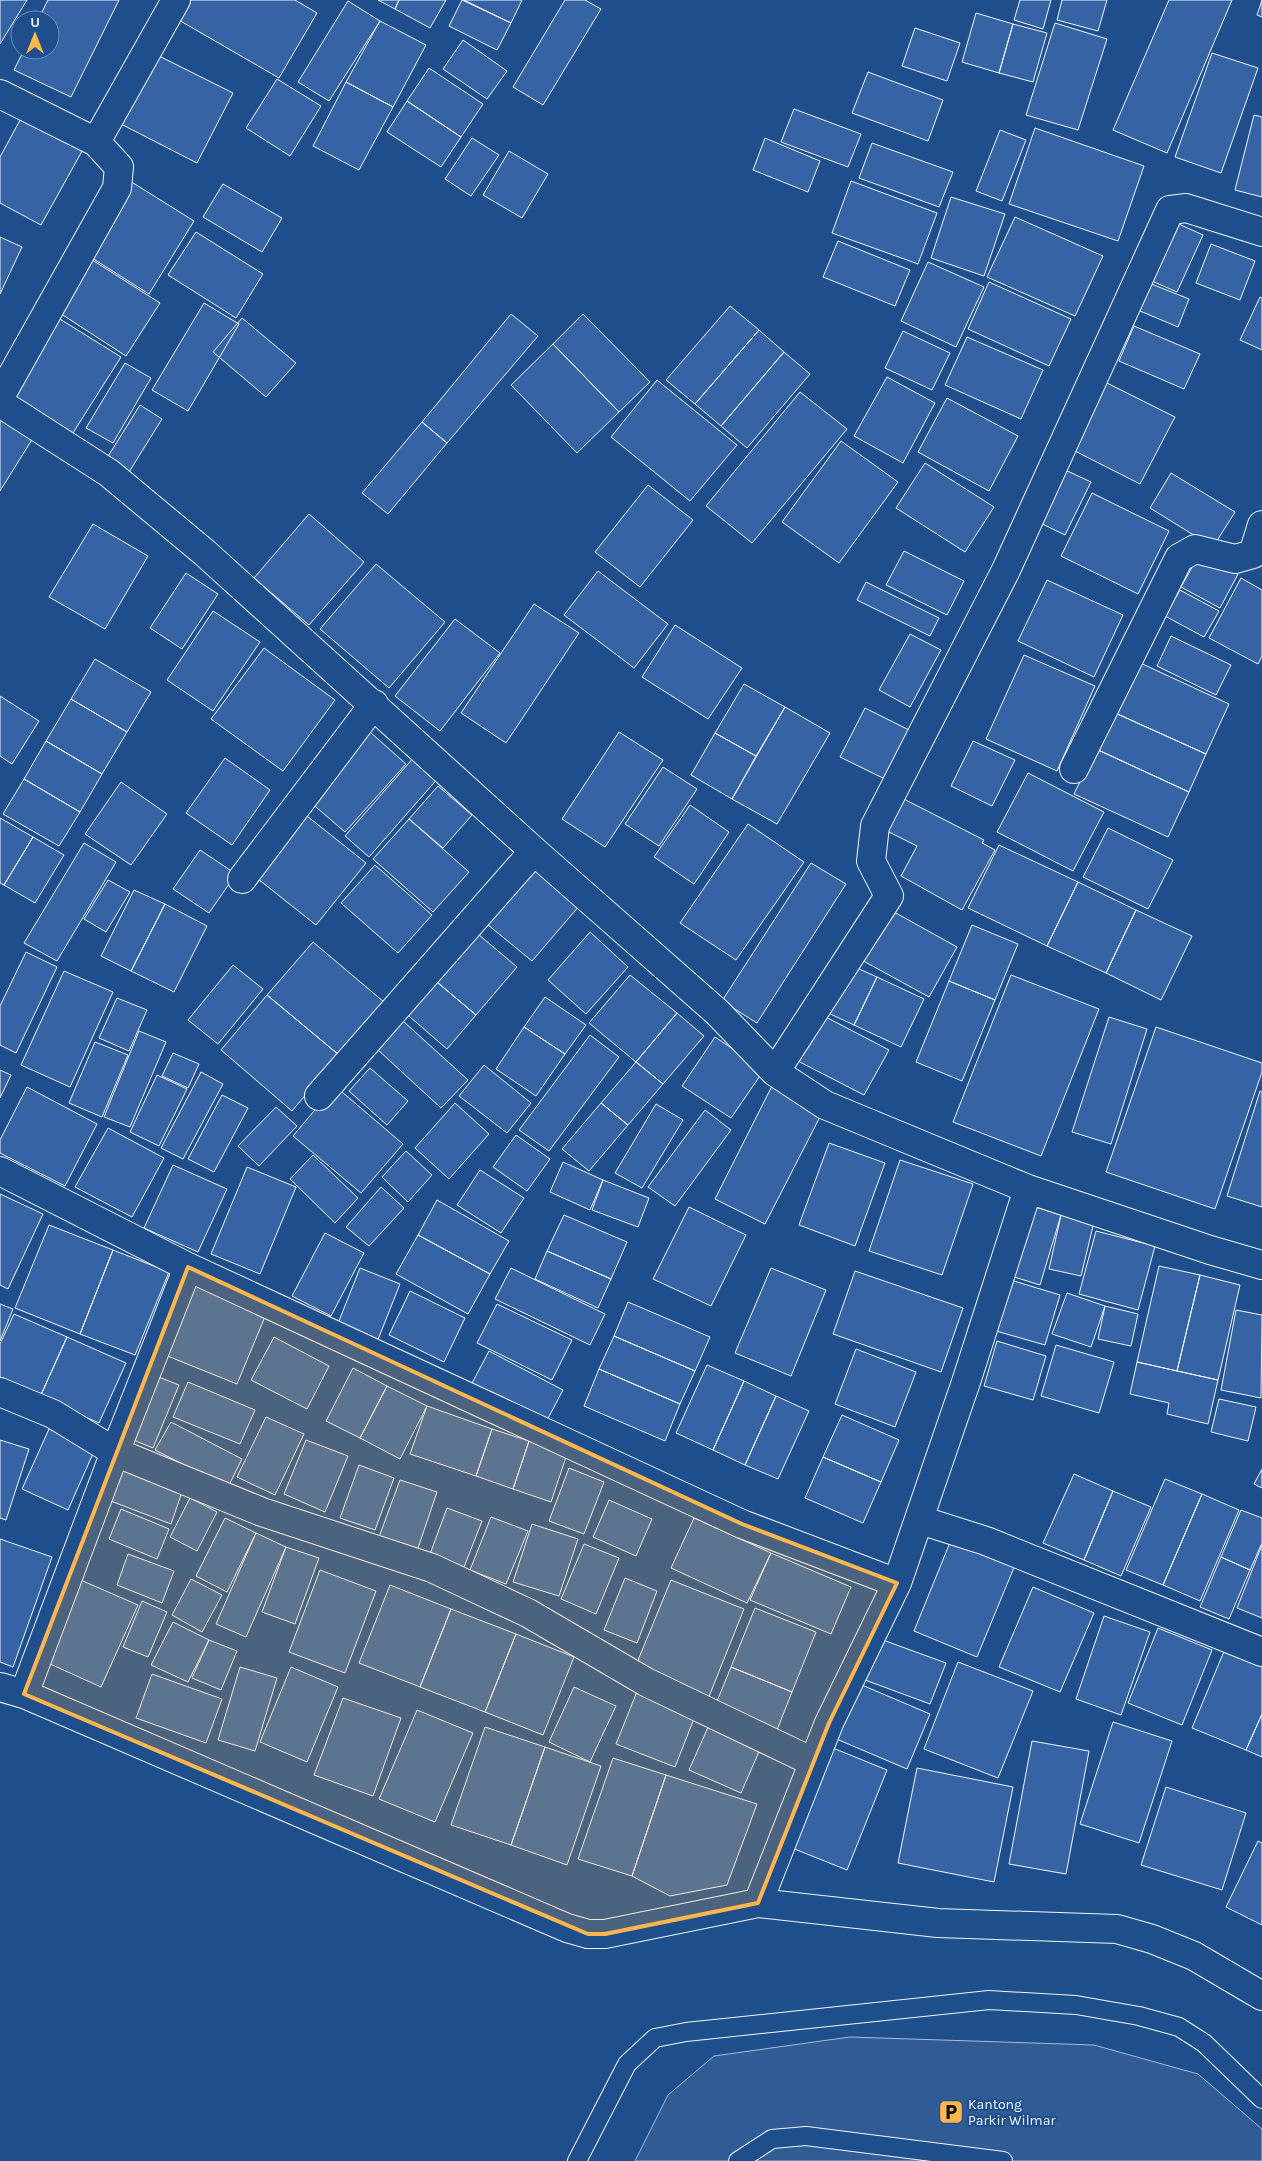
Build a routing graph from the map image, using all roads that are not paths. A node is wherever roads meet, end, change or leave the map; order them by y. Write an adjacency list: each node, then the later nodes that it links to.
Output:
1 (176, 0): 3 (street)
2 (0, 94): 3 (street)
3 (96, 142): 5 (street)
4 (1262, 232): 12 (street)
5 (0, 397)
6 (0, 403): 8 (street)
7 (1262, 525): 9 (street)
8 (374, 704): 10 (street); 11 (street)
9 (1074, 769)
10 (534, 851): 12 (street); 13 (street)
11 (242, 879)
12 (775, 1072): 15 (street)
13 (320, 1096)
14 (0, 1171): 17 (street)
15 (1028, 1189): 16 (street); 20 (street)
16 (1262, 1264)
17 (188, 1267): 19 (street); 21 (street)
18 (0, 1392): 19 (street)
19 (115, 1452): 23 (street); 24 (street)
20 (920, 1520): 21 (street); 22 (street)
21 (897, 1583): 24 (street)
22 (1262, 1652)
23 (12, 1691): 25 (street)
24 (813, 1762): 25 (street)
25 (758, 1903): 26 (street)
26 (1262, 1996)
27 (1262, 2099): 28 (lane)
28 (577, 2161)
29 (738, 2161): 30 (lane)
30 (1003, 2161)

